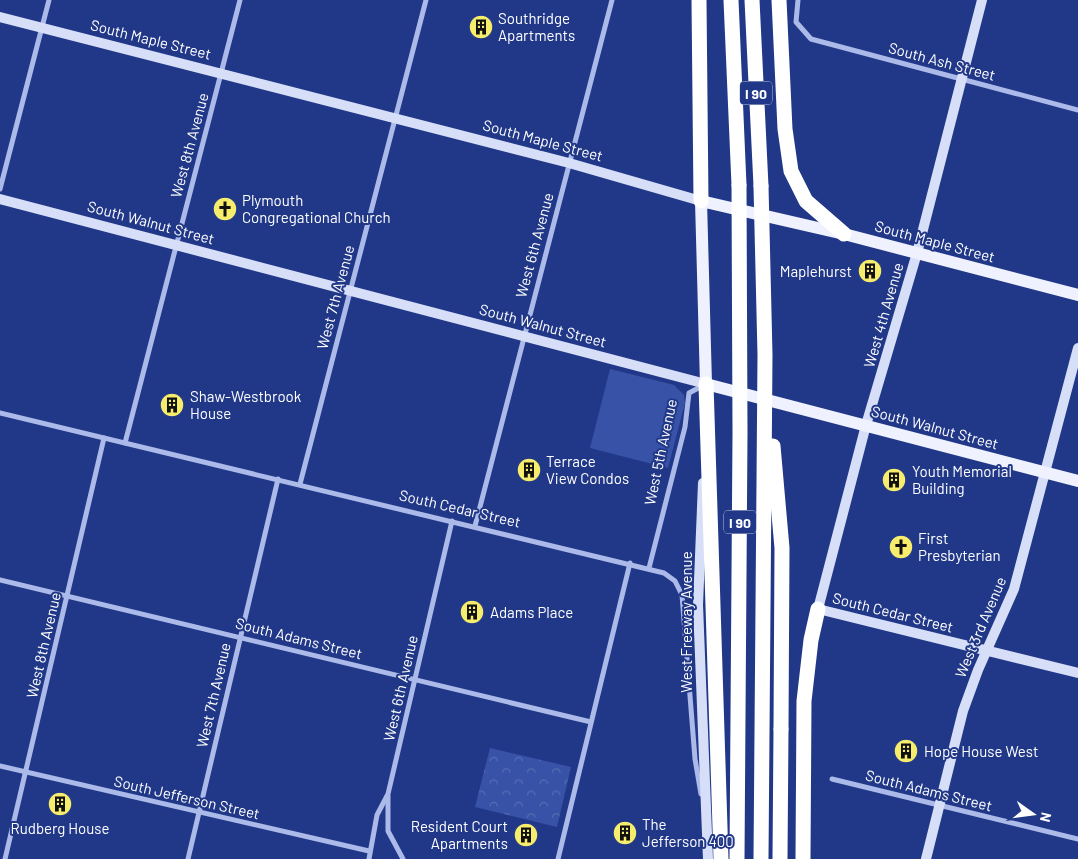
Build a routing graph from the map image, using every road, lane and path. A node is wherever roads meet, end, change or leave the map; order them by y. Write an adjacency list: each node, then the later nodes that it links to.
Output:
1 (49, 0): 12 (street)
2 (240, 0): 13 (street, West 8th Avenue)
3 (426, 0): 16 (street, West 7th Avenue)
4 (612, 0): 17 (street, West 6th Avenue)
5 (699, 0): 20 (highway)
6 (731, 0): 66 (highway, I 90, bridge)
7 (752, 0): 28 (highway, I 90, bridge)
8 (779, 0): 21 (highway)
9 (798, 0): 14 (street, South Ash Street)
10 (982, 0): 14 (main road, West 4th Avenue)
11 (0, 17): 12 (main road, South Maple Street)
12 (42, 27): 13 (main road, South Maple Street); 18 (street)
13 (221, 74): 16 (main road, South Maple Street); 22 (street, West 8th Avenue)
14 (962, 80): 15 (street, South Ash Street); 23 (main road, West 4th Avenue)
15 (1078, 110)
16 (395, 119): 17 (main road, South Maple Street); 24 (street, West 7th Avenue)
17 (569, 163): 20 (main road, South Maple Street); 26 (street, West 6th Avenue)
18 (0, 189)
19 (0, 199): 22 (main road, South Walnut Street)
20 (701, 201): 21 (main road, South Maple Street); 29 (main road)
21 (844, 234): 23 (main road, South Maple Street)
22 (176, 245): 24 (main road, South Walnut Street); 33 (street, West 8th Avenue)
23 (917, 253): 25 (main road, South Maple Street); 31 (main road, West 4th Avenue)
24 (350, 291): 26 (main road, South Walnut Street); 37 (street, West 7th Avenue)
25 (1078, 295)
26 (523, 336): 29 (main road, South Walnut Street); 39 (street, West 6th Avenue)
27 (1078, 348): 34 (main road, West 3rd Avenue)
28 (765, 355): 67 (highway, I 90, bridge); 68 (highway, bridge)
29 (706, 384): 31 (main road, South Walnut Street); 41 (street, West 5th Avenue); 56 (main road, West Freeway Avenue); 65 (highway)
30 (0, 413): 32 (street, South Cedar Street)
31 (866, 425): 34 (main road, South Walnut Street); 44 (main road, West 4th Avenue)
32 (104, 438): 33 (street, South Cedar Street); 43 (street, West 8th Avenue)
33 (125, 443): 35 (street, South Cedar Street)
34 (1044, 472): 36 (main road, South Walnut Street); 46 (main road, West 3rd Avenue)
35 (278, 479): 37 (street, South Cedar Street); 45 (street, West 7th Avenue)
36 (1078, 481)
37 (300, 484): 38 (street, South Cedar Street)
38 (452, 521): 39 (street, South Cedar Street); 48 (street, West 6th Avenue)
39 (475, 526): 40 (street, South Cedar Street)
40 (630, 563): 41 (street, South Cedar Street); 49 (street)
41 (649, 568): 56 (street, South Cedar Street)
42 (0, 580): 43 (street, South Adams Street)
43 (68, 595): 45 (street, South Adams Street); 51 (street, West 8th Avenue)
44 (818, 609): 46 (main road, South Cedar Street); 69 (highway)
45 (240, 636): 48 (street, South Adams Street); 55 (street, West 7th Avenue)
46 (987, 650): 47 (main road, South Cedar Street); 54 (main road, West 3rd Avenue)
47 (1078, 673)
48 (416, 680): 49 (street, South Adams Street); 53 (street, West 6th Avenue)
49 (590, 722): 63 (street)
50 (0, 766): 51 (street, South Jefferson Street)
51 (26, 772): 55 (street, South Jefferson Street); 59 (street, West 8th Avenue)
52 (832, 779): 54 (street, South Adams Street)
53 (388, 794): 58 (street, West 6th Avenue); 62 (street)
54 (939, 805): 57 (street, South Adams Street); 70 (main road, West 3rd Avenue)
55 (198, 813): 58 (street, South Jefferson Street); 60 (street, West 7th Avenue)
56 (706, 819): 64 (main road, West Freeway Avenue)
57 (1078, 839)
58 (369, 851): 61 (street, West 6th Avenue)
59 (5, 859)
60 (188, 859)
61 (369, 859)
62 (403, 859)
63 (558, 859)
64 (708, 859)
65 (721, 859)
66 (737, 859)
67 (761, 859)
68 (780, 859)
69 (803, 859)
70 (926, 859)

